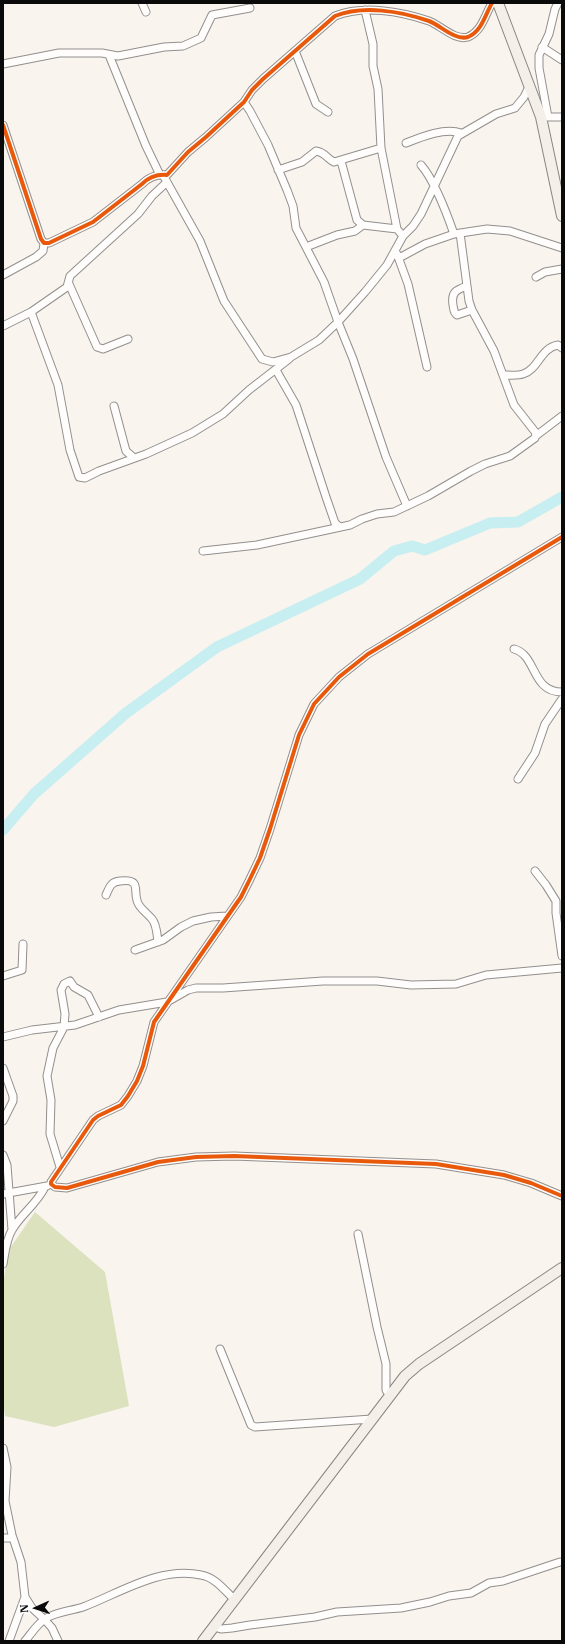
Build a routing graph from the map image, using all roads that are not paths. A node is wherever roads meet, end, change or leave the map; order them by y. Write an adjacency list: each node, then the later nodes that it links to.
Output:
1 (142, 3): 7 (street)
2 (492, 3): 6 (street)
3 (498, 3): 13 (street)
4 (559, 3): 8 (street)
5 (250, 8): 10 (street)
6 (365, 10): 9 (street); 21 (street)
7 (146, 12)
8 (542, 48): 11 (street); 16 (street)
9 (295, 51): 14 (street); 15 (street)
10 (108, 55): 12 (street); 25 (street)
11 (562, 60)
12 (3, 64)
13 (530, 85): 16 (street); 19 (street)
14 (244, 102): 24 (street); 25 (street)
15 (328, 112)
16 (545, 117): 17 (street); 28 (street)
17 (562, 117)
18 (3, 125): 33 (street)
19 (461, 133): 20 (street); 27 (street)
20 (406, 143)
21 (381, 148): 22 (street); 30 (street)
22 (341, 161): 24 (street); 29 (street)
23 (421, 165): 27 (street)
24 (278, 170): 34 (street)
25 (162, 175): 26 (street); 33 (street)
26 (168, 182): 41 (street); 49 (street)
27 (434, 188): 31 (street); 32 (street)
28 (561, 211)
29 (363, 225): 30 (street); 34 (street)
30 (397, 229): 32 (street)
31 (457, 234): 35 (street); 37 (street); 42 (street)
32 (402, 236): 36 (street)
33 (44, 243): 39 (street)
34 (306, 247): 45 (street)
35 (562, 248)
36 (395, 251): 37 (street); 45 (street)
37 (399, 258): 50 (street)
38 (562, 268): 40 (street)
39 (3, 275)
40 (536, 277)
41 (68, 284): 44 (street); 47 (street)
42 (467, 286): 43 (street); 43 (street)
43 (472, 310): 52 (street)
44 (31, 312): 46 (street); 56 (street)
45 (338, 322): 49 (street); 57 (street)
46 (3, 326)
47 (128, 339)
48 (562, 348): 52 (street)
49 (291, 357): 51 (street)
50 (427, 367)
51 (276, 370): 56 (street); 58 (street)
52 (504, 375): 55 (street)
53 (114, 406): 56 (street)
54 (562, 416): 55 (street)
55 (537, 435): 57 (street)
56 (134, 458)
57 (407, 506): 58 (street)
58 (340, 527): 60 (street)
59 (562, 537): 67 (street)
60 (203, 551)
61 (514, 648): 62 (street)
62 (562, 692)
63 (562, 699): 64 (street)
64 (518, 779)
65 (535, 871): 71 (street)
66 (106, 895): 68 (street)
67 (227, 916): 68 (street); 74 (street)
68 (158, 942): 70 (street)
69 (23, 944): 73 (street)
70 (135, 950)
71 (562, 956)
72 (562, 968): 74 (street)
73 (3, 976)
74 (167, 1002): 75 (street); 81 (street)
75 (100, 1017): 76 (street); 76 (street)
76 (64, 1027): 77 (street); 81 (street)
77 (3, 1037)
78 (3, 1068): 79 (street)
79 (3, 1121)
80 (3, 1155): 83 (street)
81 (60, 1168): 82 (street)
82 (48, 1186): 83 (street); 84 (street); 85 (street)
83 (6, 1194): 85 (street)
84 (562, 1196)
85 (12, 1230): 87 (street)
86 (358, 1234): 90 (street)
87 (3, 1264)
88 (562, 1268): 90 (street)
89 (220, 1349): 91 (street)
90 (390, 1396): 91 (street)
91 (372, 1419): 98 (street)
92 (3, 1448): 93 (street)
93 (4, 1459): 95 (street)
94 (3, 1538): 95 (street)
95 (12, 1538): 97 (street)
96 (560, 1562): 100 (street)
97 (25, 1597): 99 (street); 101 (street)
98 (235, 1600): 99 (street); 100 (street)
99 (44, 1619): 102 (street); 103 (street)
100 (214, 1627): 104 (street)
101 (9, 1641)
102 (24, 1641)
103 (58, 1641)
104 (203, 1641)

